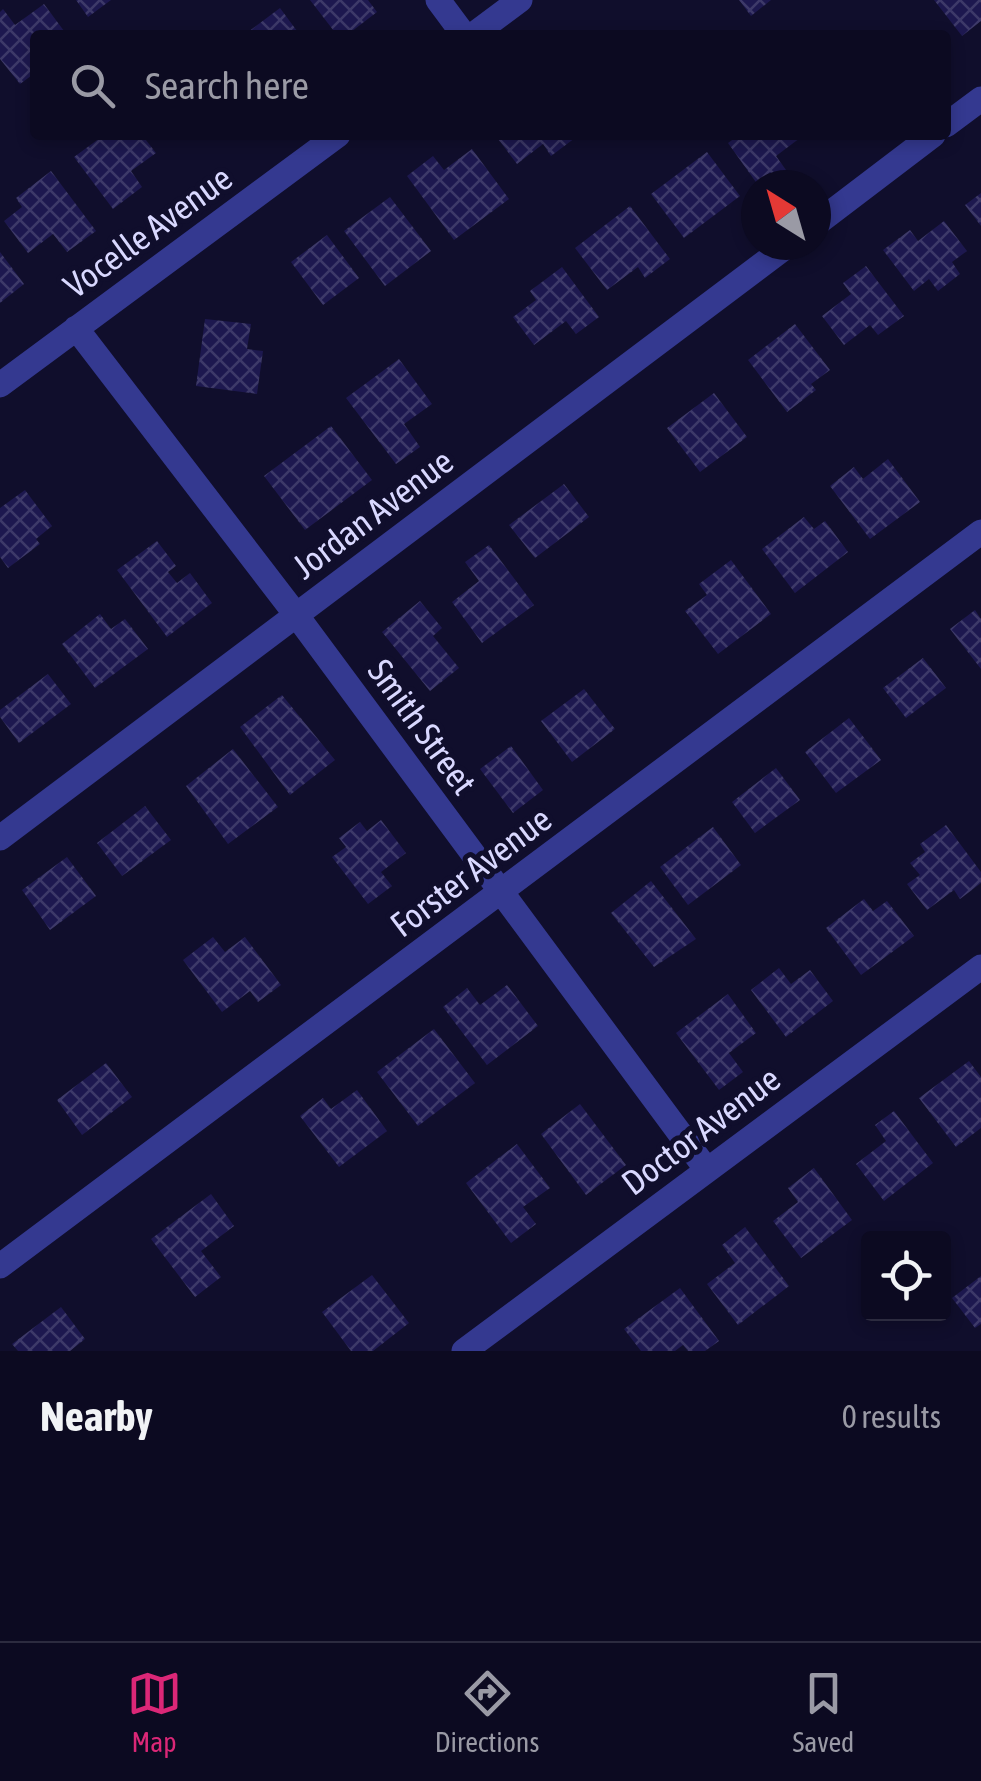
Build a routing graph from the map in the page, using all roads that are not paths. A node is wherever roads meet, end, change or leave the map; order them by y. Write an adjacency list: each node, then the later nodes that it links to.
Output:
1 (438, 0): 3 (street)
2 (520, 0): 4 (street)
3 (460, 30)
4 (480, 30)
5 (981, 99): 6 (street)
6 (951, 122)
7 (331, 140): 11 (street, Vocelle Avenue)
8 (927, 140): 9 (street)
9 (831, 213)
10 (768, 260): 14 (street, Jordan Avenue)
11 (76, 328): 12 (street, Vocelle Avenue); 14 (street, Smith Street)
12 (0, 384)
13 (981, 532): 16 (street, Forster Avenue)
14 (297, 616): 15 (street, Jordan Avenue); 16 (street, Smith Street)
15 (0, 838)
16 (500, 894): 18 (street, Smith Street); 19 (street, Forster Avenue)
17 (981, 968): 18 (street, Doctor Avenue)
18 (706, 1170): 20 (street, Doctor Avenue)
19 (0, 1266)
20 (464, 1351)

